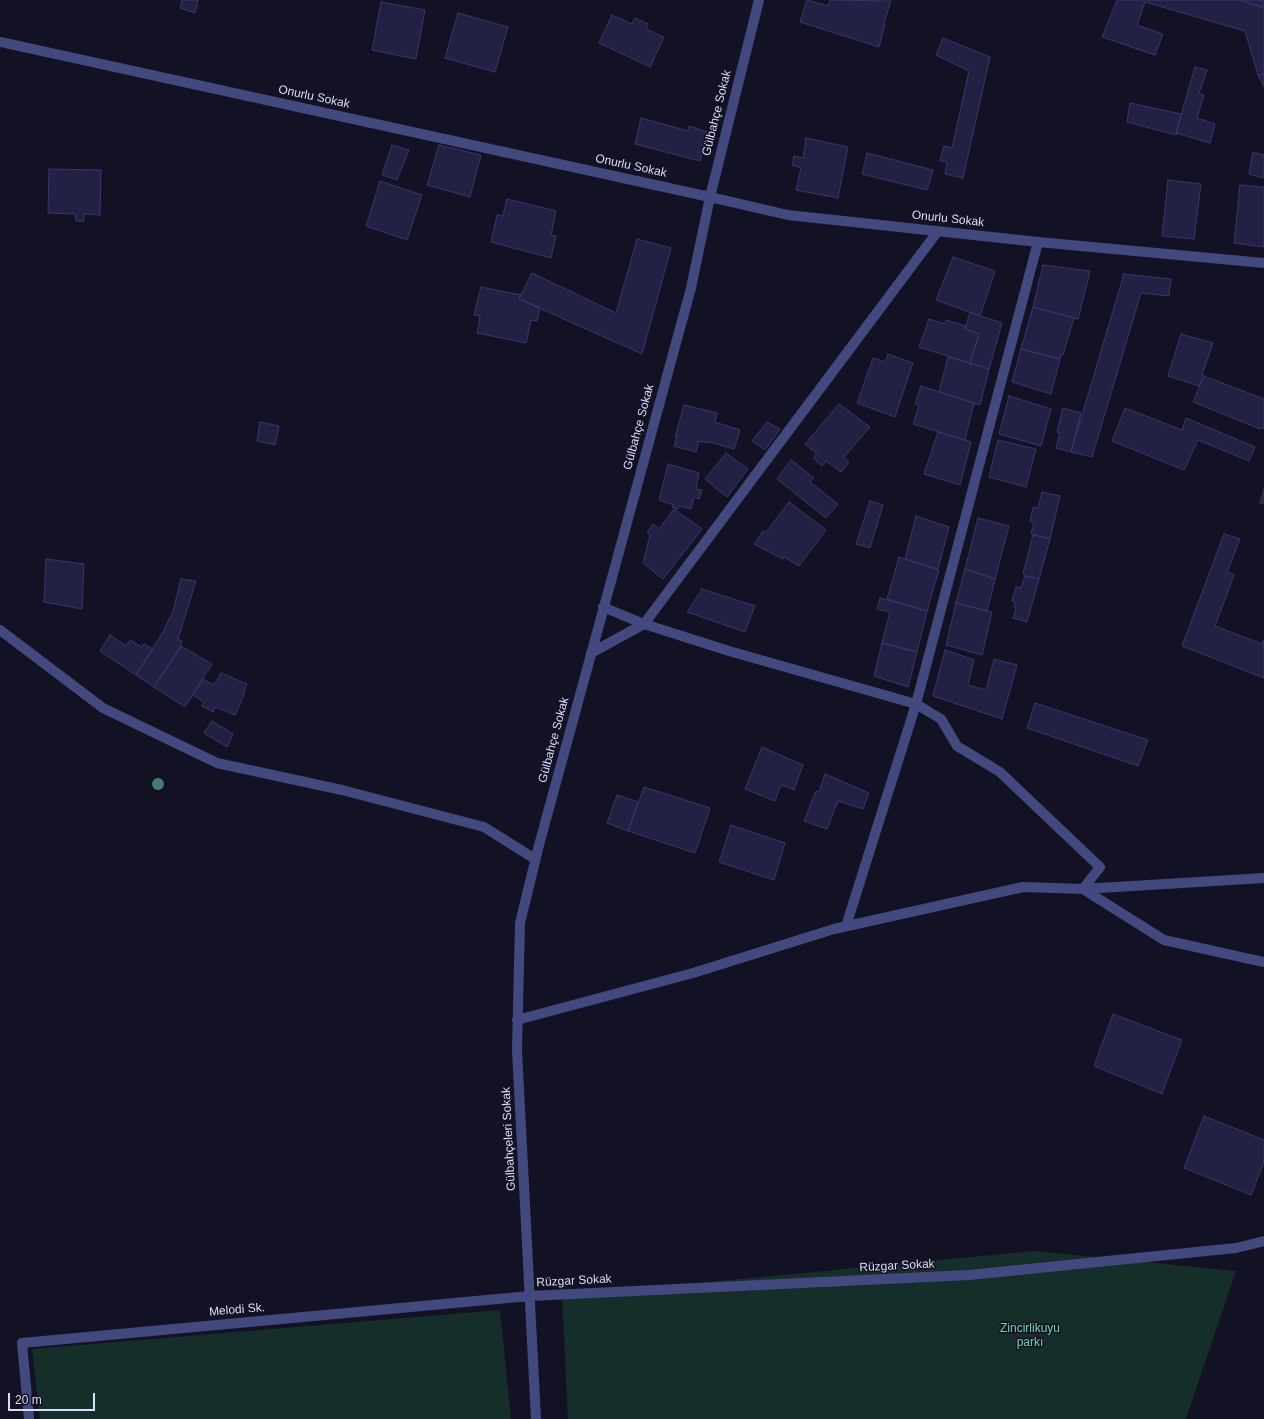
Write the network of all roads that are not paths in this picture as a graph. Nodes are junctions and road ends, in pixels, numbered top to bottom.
1 (759, 0) edge
2 (0, 42) edge
3 (710, 197) junction
4 (938, 231) junction
5 (1038, 242) junction
6 (1264, 262) edge
7 (604, 607) junction
8 (644, 624) junction
9 (0, 630) edge
10 (591, 652) junction
11 (916, 704) junction
12 (535, 859) junction
13 (1264, 878) edge
14 (1083, 889) junction
15 (846, 926) junction
16 (1264, 962) edge
17 (517, 1020) junction
18 (1264, 1241) edge
19 (530, 1296) junction
20 (29, 1419) edge
21 (536, 1419) edge

1 - 3 street, Gülbahçe Sokak
2 - 3 street, Onurlu Sokak
3 - 4 street, Onurlu Sokak
3 - 7 street, Gülbahçe Sokak
4 - 5 street, Onurlu Sokak
4 - 8 street
5 - 6 street, Onurlu Sokak
5 - 11 street
7 - 8 street
7 - 10 street, Gülbahçe Sokak
8 - 10 street
8 - 11 street
9 - 12 street
10 - 12 street, Gülbahçe Sokak
11 - 14 street
11 - 15 street
12 - 17 street, Gülbahçeleri Sokak
13 - 14 street
14 - 15 street
14 - 16 street
15 - 17 street
17 - 19 street, Gülbahçeleri Sokak
18 - 19 street, Rüzgar Sokak
19 - 20 street, Melodi Sk.
19 - 21 street, Gülbahçeleri Sokak

